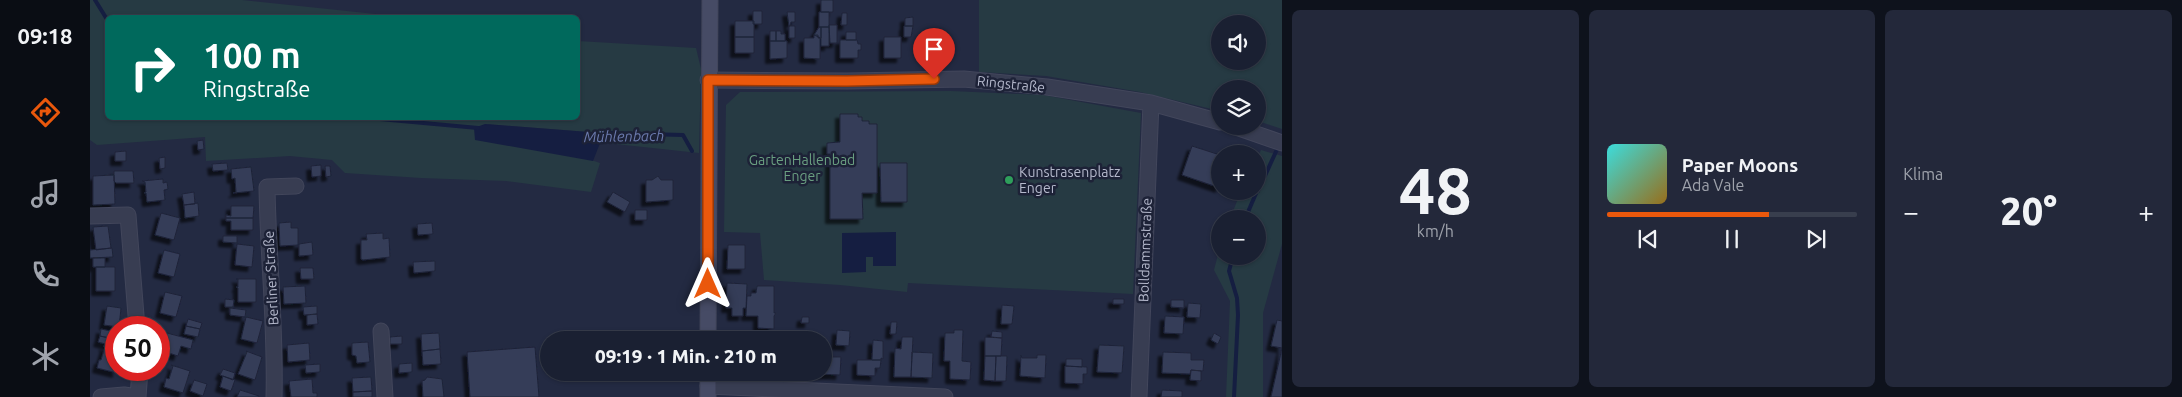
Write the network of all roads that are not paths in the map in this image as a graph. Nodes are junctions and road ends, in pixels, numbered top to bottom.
1 (710, 0) edge
2 (708, 80) junction
3 (1151, 103) junction
4 (1211, 120) edge
5 (1258, 135) edge
6 (1275, 141) edge
7 (296, 186) dead end
8 (90, 216) edge
9 (136, 316) edge
10 (708, 331) edge
11 (381, 332) dead end
12 (139, 381) edge
13 (708, 385) edge
14 (102, 397) edge
15 (138, 397) edge
16 (274, 397) edge
17 (385, 397) edge
18 (945, 397) edge
19 (1139, 397) edge

1 - 2 main road
2 - 3 street, Ringstraße
2 - 10 main road
3 - 4 street, Ringstraße
3 - 19 street, Bolldammstraße
5 - 6 street
7 - 16 street, Berliner Straße
8 - 9 street
11 - 17 street
12 - 15 street
13 - 18 street
14 - 15 street

